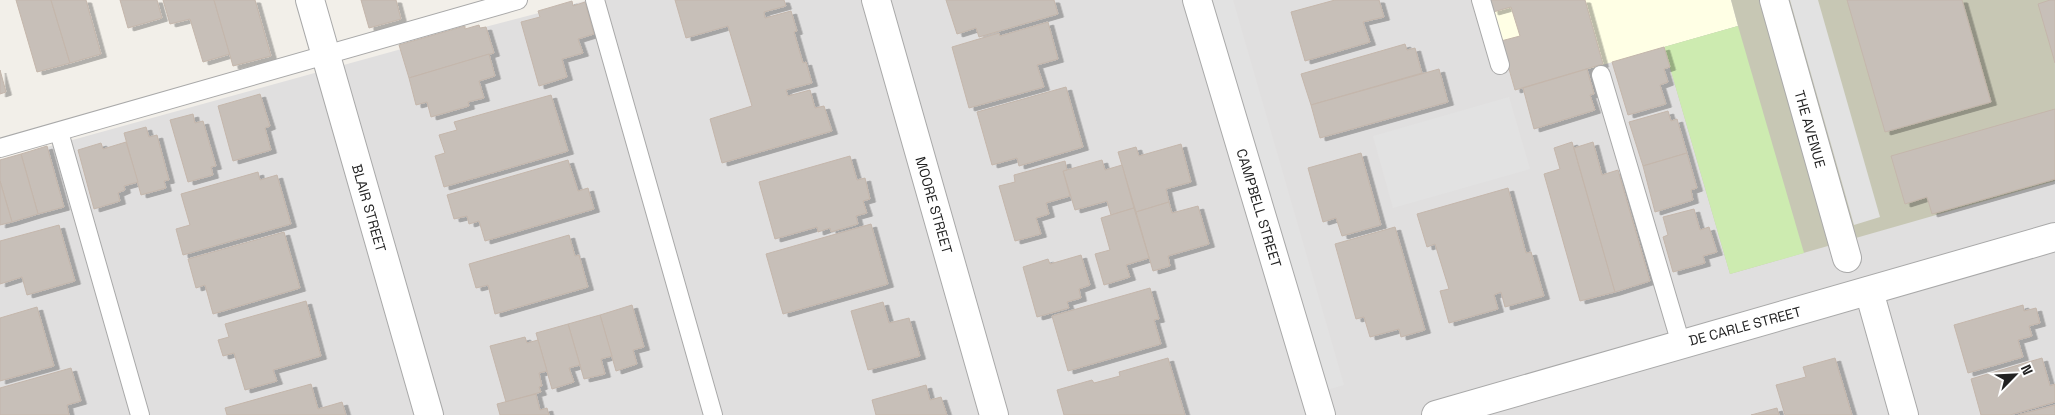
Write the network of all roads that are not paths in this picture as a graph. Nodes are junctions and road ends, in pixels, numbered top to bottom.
1 (310, 0) edge
2 (518, 0) edge
3 (595, 0) edge
4 (876, 0) edge
5 (1197, 0) edge
6 (1481, 0) edge
7 (1774, 0) edge
8 (325, 54) junction
9 (1500, 65) dead end
10 (1601, 74) dead end
11 (59, 132) junction
12 (0, 148) edge
13 (2055, 237) edge
14 (1847, 258) dead end
15 (1869, 291) junction
16 (1681, 344) junction
17 (993, 414) edge
18 (140, 415) edge
19 (429, 415) edge
20 (713, 415) edge
21 (1321, 415) edge
22 (1436, 415) edge
23 (1904, 415) edge

1 - 8 street, BLAIR STREET
2 - 8 lane
3 - 20 lane
4 - 17 street, MOORE STREET
5 - 21 street, CAMPBELL STREET
6 - 9 lane
7 - 14 street, THE AVENUE
8 - 11 lane
8 - 19 street, BLAIR STREET
10 - 16 lane
11 - 12 lane
11 - 18 lane
13 - 15 street, DE CARLE STREET
15 - 16 street, DE CARLE STREET
15 - 23 street
16 - 22 street, DE CARLE STREET

